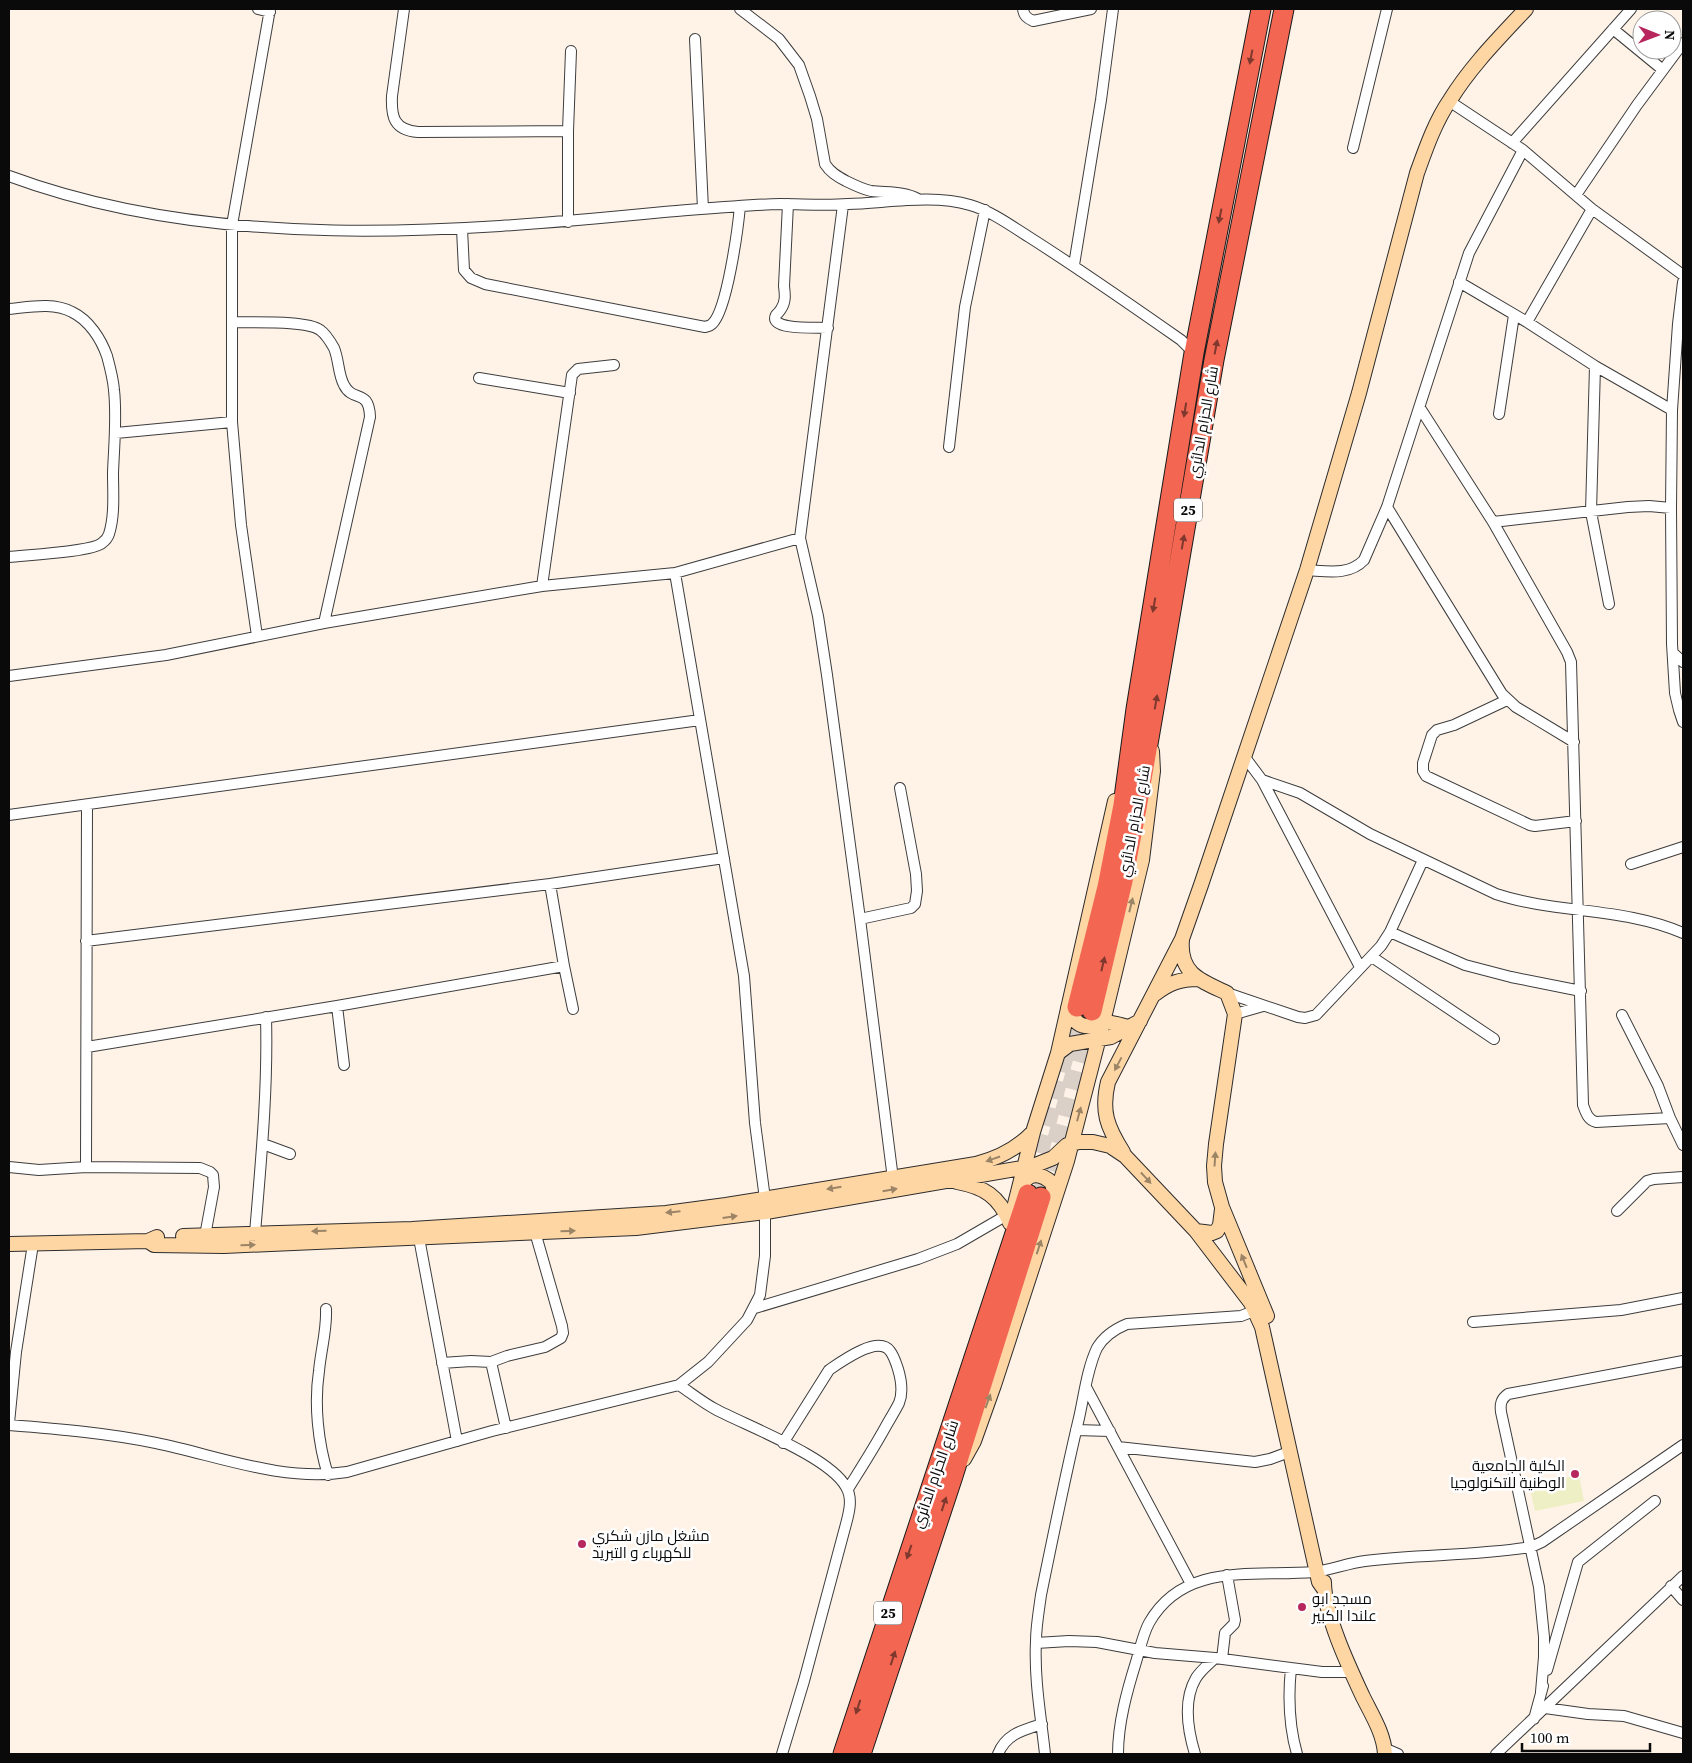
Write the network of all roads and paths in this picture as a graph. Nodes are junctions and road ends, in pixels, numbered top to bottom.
1 (258, 9) edge
2 (404, 9) edge
3 (740, 9) edge
4 (1023, 9) edge
5 (1091, 9) edge
6 (1113, 9) edge
7 (1261, 9) edge
8 (1284, 9) edge
9 (1387, 9) edge
10 (1526, 9) edge
11 (1631, 9) edge
12 (270, 10) edge
13 (1613, 29) junction
14 (695, 39) dead end
15 (1683, 43) edge
16 (571, 51) dead end
17 (1663, 70) junction
18 (1449, 101) junction
19 (568, 131) junction
20 (1512, 143) junction
21 (1353, 148) dead end
22 (1523, 150) junction
23 (9, 176) edge
24 (1576, 195) junction
25 (921, 200) junction
26 (788, 204) junction
27 (843, 205) junction
28 (740, 206) junction
29 (703, 209) junction
30 (1592, 209) junction
31 (985, 210) junction
32 (568, 222) junction
33 (232, 225) junction
34 (462, 229) junction
35 (1074, 265) junction
36 (1683, 275) edge
37 (1459, 282) junction
38 (1683, 282) edge
39 (9, 309) edge
40 (1514, 315) junction
41 (232, 322) junction
42 (1527, 322) junction
43 (828, 328) junction
44 (1194, 353) junction
45 (614, 366) dead end
46 (1595, 366) junction
47 (478, 378) dead end
48 (570, 393) junction
49 (1420, 408) junction
50 (1672, 410) junction
51 (1499, 414) dead end
52 (232, 422) junction
53 (116, 434) junction
54 (950, 447) dead end
55 (1387, 507) junction
56 (1671, 508) junction
57 (1590, 512) junction
58 (1493, 522) junction
59 (800, 538) junction
60 (9, 557) edge
61 (1306, 570) junction
62 (675, 573) junction
63 (542, 586) junction
64 (1609, 604) dead end
65 (324, 623) junction
66 (256, 636) junction
67 (1674, 653) junction
68 (1683, 662) edge
69 (1679, 675) edge
70 (9, 676) edge
71 (1507, 700) junction
72 (700, 720) junction
73 (1683, 722) edge
74 (1142, 734) junction
75 (1574, 742) junction
76 (1244, 756) junction
77 (1262, 780) junction
78 (900, 788) dead end
79 (87, 805) junction
80 (9, 815) edge
81 (1576, 821) junction
82 (1683, 847) edge
83 (724, 858) junction
84 (1423, 860) junction
85 (1630, 864) dead end
86 (550, 884) junction
87 (1579, 910) junction
88 (860, 919) junction
89 (1390, 932) junction
90 (1683, 933) edge
91 (1182, 939) junction
92 (86, 941) junction
93 (1372, 957) junction
94 (564, 966) junction
95 (1360, 967) junction
96 (1198, 979) junction
97 (1581, 991) junction
98 (1228, 992) junction
99 (1153, 996) junction
100 (337, 1006) junction
101 (1263, 1006) junction
102 (573, 1009) dead end
103 (1085, 1012) junction
104 (1235, 1014) junction
105 (1622, 1015) dead end
106 (266, 1017) junction
107 (1134, 1024) junction
108 (1494, 1039) dead end
109 (1098, 1040) junction
110 (86, 1047) junction
111 (1058, 1053) junction
112 (344, 1065) dead end
113 (1670, 1118) junction
114 (1033, 1132) junction
115 (1092, 1142) junction
116 (1072, 1143) junction
117 (263, 1144) junction
118 (1683, 1145) edge
119 (290, 1154) dead end
120 (1125, 1156) junction
121 (1067, 1161) junction
122 (9, 1167) edge
123 (86, 1167) junction
124 (1025, 1167) junction
125 (1683, 1177) edge
126 (893, 1178) junction
127 (946, 1180) junction
128 (913, 1181) junction
129 (1036, 1194) junction
130 (765, 1205) junction
131 (1222, 1207) junction
132 (1617, 1211) dead end
133 (1008, 1219) junction
134 (1196, 1231) junction
135 (534, 1232) junction
136 (255, 1234) junction
137 (205, 1236) junction
138 (419, 1238) junction
139 (148, 1241) junction
140 (9, 1244) edge
141 (33, 1244) junction
142 (1683, 1298) edge
143 (755, 1308) junction
144 (1259, 1308) junction
145 (326, 1309) dead end
146 (1473, 1322) dead end
147 (12, 1351) edge
148 (1683, 1361) edge
149 (492, 1362) junction
150 (442, 1363) junction
151 (679, 1385) junction
152 (1086, 1387) junction
153 (9, 1424) edge
154 (506, 1428) junction
155 (1076, 1430) junction
156 (1110, 1431) junction
157 (457, 1441) junction
158 (783, 1443) junction
159 (1683, 1445) edge
160 (1118, 1447) junction
161 (1289, 1452) junction
162 (328, 1475) junction
163 (945, 1475) junction
164 (848, 1489) junction
165 (1655, 1501) dead end
166 (1531, 1547) junction
167 (1319, 1571) junction
168 (1227, 1575) junction
169 (1683, 1576) edge
170 (1190, 1584) junction
171 (1671, 1586) junction
172 (1683, 1600) edge
173 (1036, 1643) junction
174 (1139, 1651) junction
175 (1219, 1659) junction
176 (1292, 1668) junction
177 (1351, 1672) junction
178 (1541, 1692) junction
179 (1545, 1708) junction
180 (1534, 1719) junction
181 (1042, 1724) junction
182 (1683, 1732) edge
183 (1385, 1751) edge
184 (782, 1754) edge
185 (843, 1754) edge
186 (861, 1754) edge
187 (998, 1754) edge
188 (1045, 1754) edge
189 (1118, 1754) edge
190 (1195, 1754) edge
191 (1297, 1754) edge
192 (1398, 1754) edge
193 (1496, 1754) edge

1 - 12 street
2 - 19 street
3 - 25 street
4 - 5 street
6 - 35 street
7 -> 44 highway, شارع الحزام الدائري / 25
74 -> 8 highway, شارع الحزام الدائري / 25
9 - 21 street
10 - 18 street
11 - 13 street
12 - 33 street
13 - 17 street
13 - 20 street
14 - 29 street
15 - 17 street
16 - 19 street
17 - 24 street
18 - 20 street
18 - 61 street
19 - 32 street
20 - 22 street
22 - 24 street
22 - 37 street
23 - 33 street
24 - 30 street
25 - 27 street
25 - 31 street
26 - 27 street
26 - 28 street
26 - 43 street
27 - 43 street
28 - 29 street
28 - 34 street
29 - 32 street
30 - 36 street
30 - 42 street
31 - 35 street
31 - 54 street
32 - 34 street
33 - 34 street
33 - 41 street
35 - 44 street
37 - 40 street
37 - 49 street
38 - 50 street
39 - 53 street
40 - 42 street
40 - 51 street
41 - 52 street
41 - 65 street
42 - 46 street
43 - 59 street
44 -> 74 highway, شارع الحزام الدائري / 25
45 - 48 street
46 - 50 street
46 - 57 street
47 - 48 street
48 - 63 street
49 - 55 street
49 - 58 street
50 - 56 street
52 - 53 street
52 - 66 street
53 - 60 street
55 - 61 street
55 - 71 street
56 - 57 street
56 - 67 street
57 - 58 street
57 - 64 street
58 - 75 street
59 - 62 street
59 - 88 street
61 - 76 street
62 - 63 street
62 - 72 street
63 - 65 street
65 - 66 street
66 - 70 street
67 - 68 street
67 - 69 street
69 - 73 street
71 - 75 street
71 - 81 street
72 - 79 street
72 - 83 street
74 - 103 highway, شارع الحزام الدائري / 25
103 -> 74 street
75 - 81 street
76 - 77 street
76 - 91 street
77 - 84 street
77 - 95 street
78 - 88 street
79 - 80 street
79 - 92 street
81 - 87 street
82 - 85 street
83 - 86 street
83 - 130 street
84 - 87 street
84 - 89 street
86 - 92 street
86 - 94 street
87 - 90 street
87 - 97 street
88 - 126 street
89 - 93 street
89 - 97 street
91 - 96 street
91 - 99 street
92 - 110 street
93 - 95 street
93 - 108 street
94 - 100 street
94 - 102 street
95 - 101 street
96 - 98 street
96 - 99 street
97 - 113 street
98 - 101 street
98 - 104 street
99 - 107 street
100 - 106 street
100 - 112 street
101 - 104 street
103 - 107 street
103 - 109 street
103 - 111 street
131 -> 104 street
105 - 113 street
106 - 110 street
106 - 117 street
107 - 109 street
107 -> 120 street
109 - 111 street
116 -> 109 street
110 - 123 street
111 - 114 street
113 - 118 street
114 - 124 street
114 -> 128 street
115 - 116 street
115 - 120 street
115 - 121 street
116 - 121 street
116 - 124 street
117 - 119 street
117 - 136 street
120 -> 134 street
121 - 129 street
122 - 123 street
123 - 137 street
124 - 127 street
124 - 129 street
125 - 132 street
126 - 128 street
126 -> 130 street
127 - 128 street
127 - 133 street
130 -> 128 street
129 - 133 street
129 - 163 highway, شارع الحزام الدائري / 25
163 -> 129 street
135 -> 130 street
130 -> 136 street
130 - 143 street
131 - 134 street
144 -> 131 street
133 - 143 street
133 - 163 street
134 - 144 street
135 - 138 street
135 - 149 street
136 - 137 street
137 - 139 street
139 -> 138 street
138 - 150 street
139 - 141 street
140 - 141 street
141 - 147 street
142 - 146 street
143 - 151 street
144 - 152 street
144 - 161 street
144 - 167 street
145 - 162 street
147 - 153 street
148 - 166 street
149 - 150 street
149 - 154 street
150 - 157 street
151 - 154 street
151 - 158 street
152 - 155 street
152 - 156 street
153 - 162 street
154 - 157 street
155 - 156 street
155 - 173 street
156 - 160 street
157 - 162 street
158 - 164 street
158 - 164 street
159 - 166 street
160 - 161 street
160 - 170 street
161 - 167 street
163 -> 185 highway, شارع الحزام الدائري / 25
186 -> 163 highway, شارع الحزام الدائري / 25
164 - 184 street
165 - 178 street
166 - 167 street
166 - 178 street
167 - 168 street
167 - 177 street
168 - 170 street
168 - 175 street
169 - 171 street
170 - 174 street
171 - 172 street
171 - 179 street
173 - 174 street
173 - 181 street
174 - 175 street
174 - 189 street
175 - 176 street
175 - 190 street
176 - 177 street
176 - 191 street
177 - 183 street
178 - 180 street
179 - 180 street
179 - 182 street
180 - 193 street
181 - 187 street
181 - 188 street
183 - 192 street

